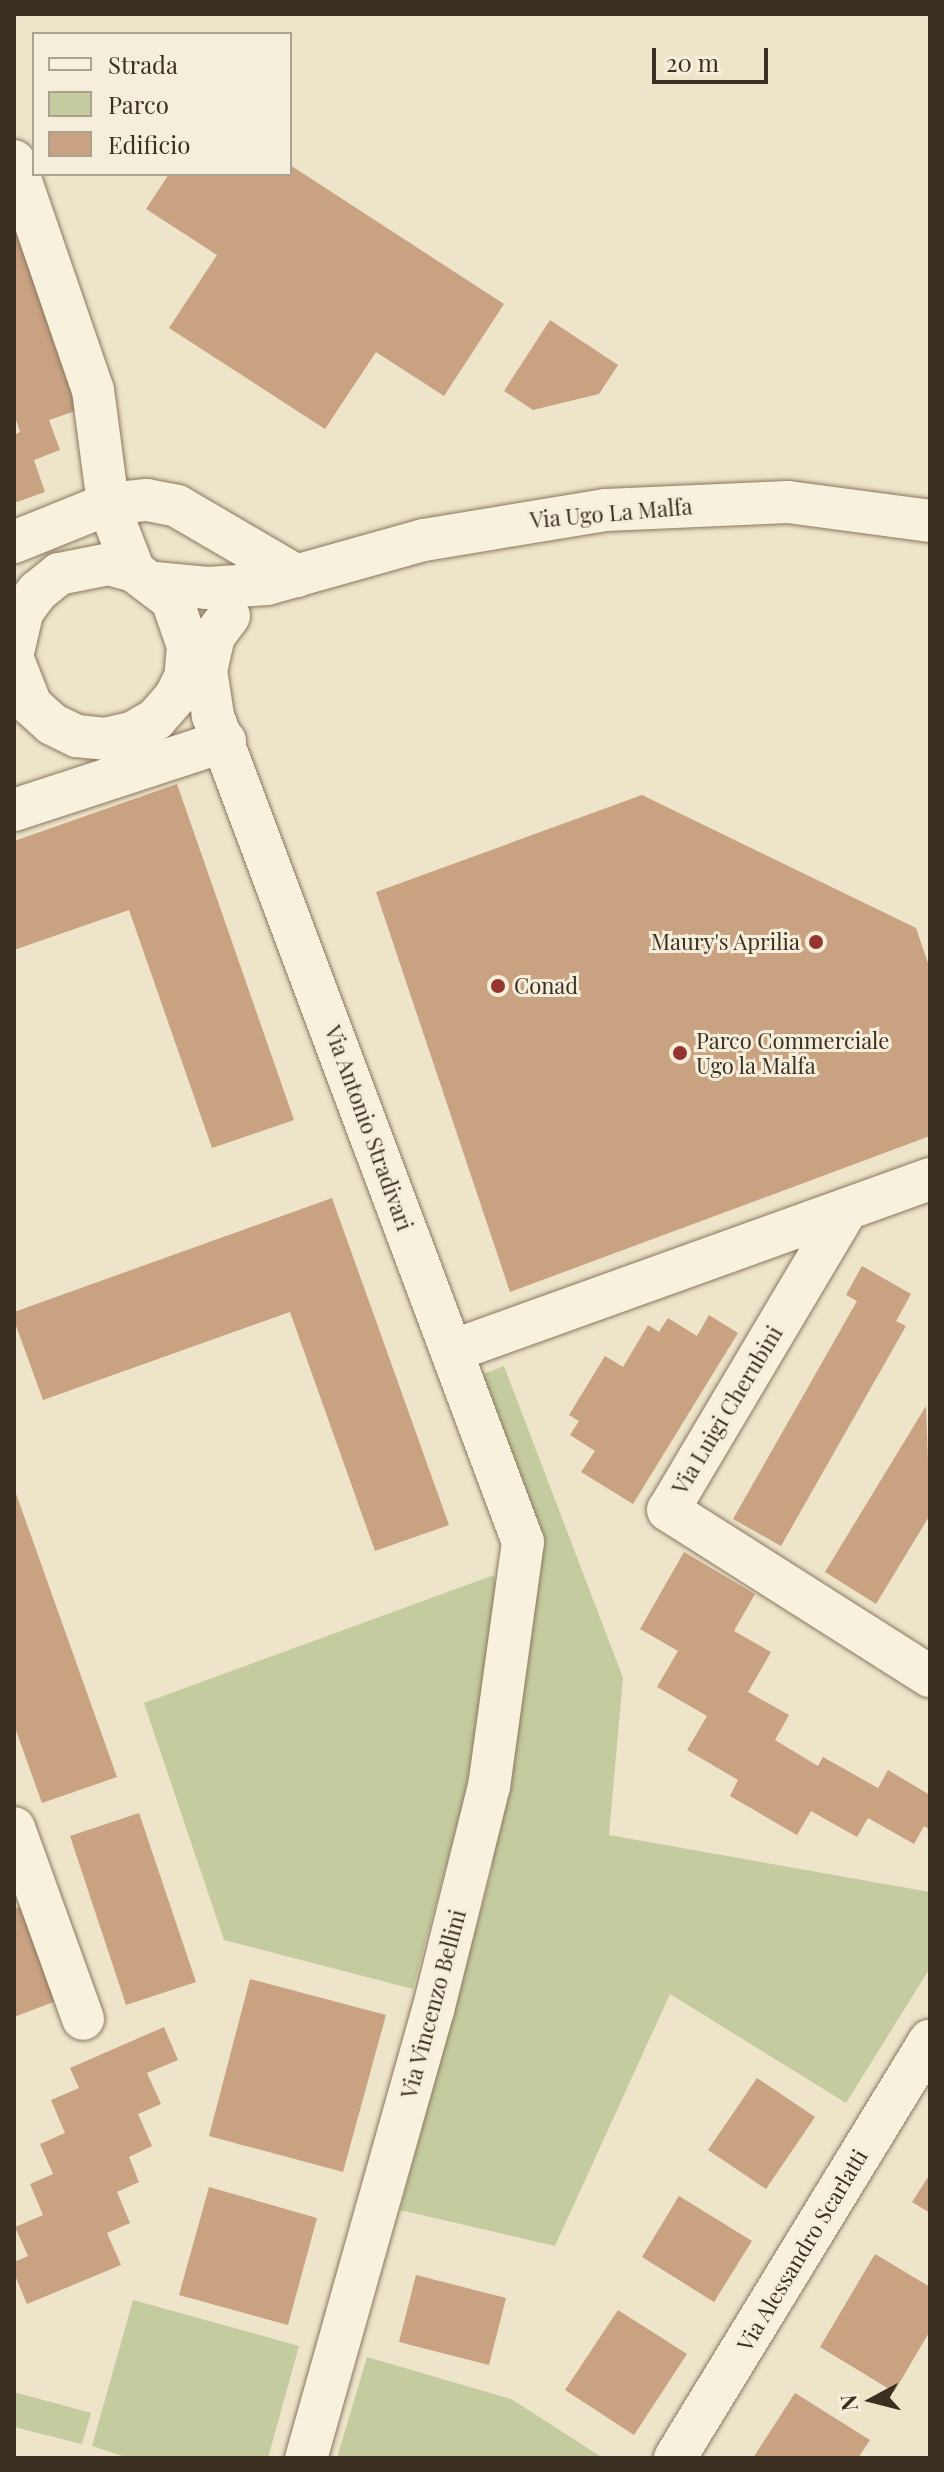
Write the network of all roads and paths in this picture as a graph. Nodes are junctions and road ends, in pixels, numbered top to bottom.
1 (14, 161) edge
2 (108, 504) junction
3 (930, 521) edge
4 (14, 542) edge
5 (144, 577) junction
6 (282, 580) junction
7 (229, 616) junction
8 (14, 637) edge
9 (14, 648) edge
10 (14, 662) edge
11 (179, 686) junction
12 (23, 708) edge
13 (219, 729) junction
14 (14, 810) edge
15 (930, 1179) edge
16 (847, 1209) junction
17 (452, 1351) junction
18 (523, 1542) joint
19 (930, 1676) edge
20 (14, 1828) edge
21 (83, 2019) dead end
22 (930, 2041) edge
23 (306, 2458) edge
24 (675, 2458) edge

1 - 2 street
2 - 4 street
2 - 5 street
2 - 6 street
3 - 6 street, Via Ugo La Malfa
5 - 6 street, Via Ugo La Malfa
5 - 8 street, Via Ugo La Malfa
5 - 11 street
6 - 7 street, Via Ugo La Malfa
7 - 11 street, Via Ugo La Malfa
7 - 13 street, Via Antonio Stradivari
8 - 9 street, Via Ugo La Malfa
10 - 12 street, Via Ugo La Malfa
11 - 12 street, Via Ugo La Malfa
11 - 13 street
13 - 14 street
13 - 17 street, Via Antonio Stradivari
15 - 16 street
16 - 17 street
16 - 19 street, Via Luigi Cherubini
17 - 18 street, Via Antonio Stradivari
18 - 23 street, Via Vincenzo Bellini
20 - 21 street
22 - 24 street, Via Alessandro Scarlatti

